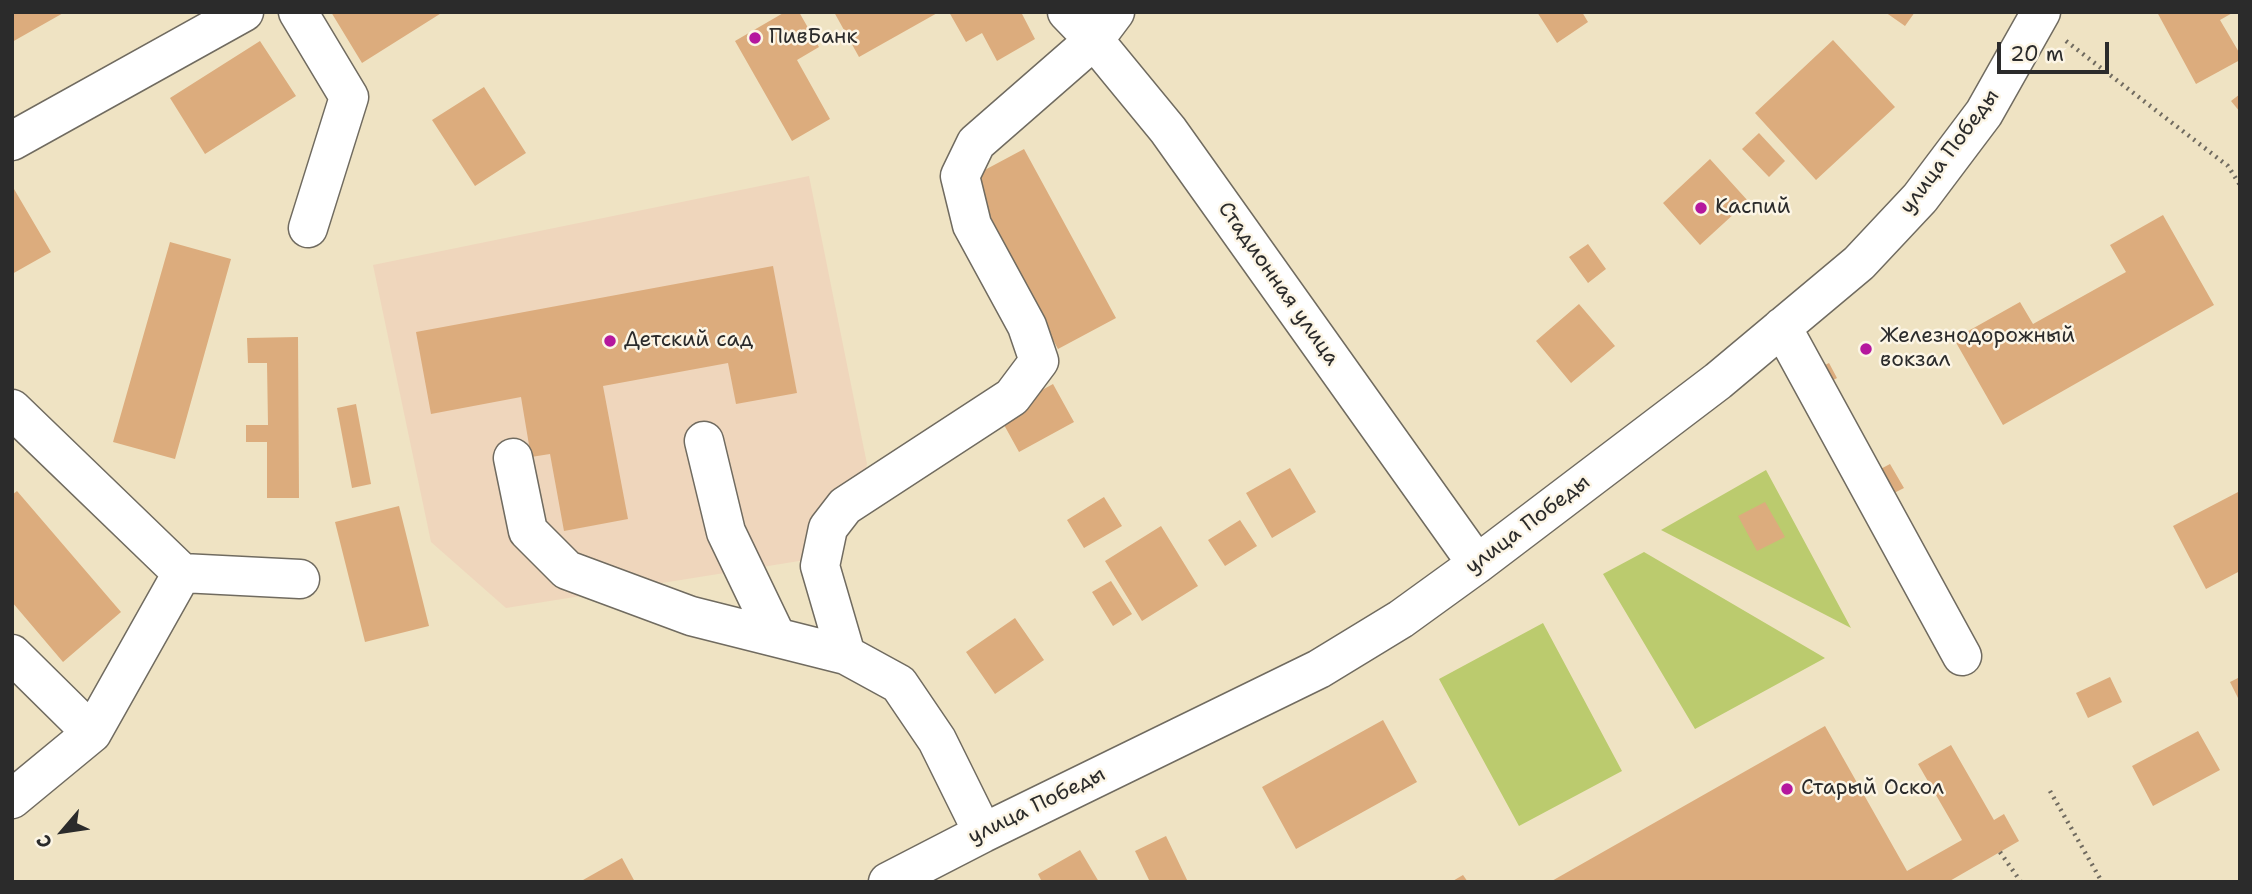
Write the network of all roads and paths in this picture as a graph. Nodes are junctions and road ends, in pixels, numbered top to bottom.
1 (244, 12) edge
2 (298, 12) edge
3 (1068, 12) edge
4 (2039, 16) edge
5 (1104, 26) edge
6 (12, 141) edge
7 (2240, 185) edge
8 (308, 228) dead end
9 (1782, 327) junction
10 (12, 409) edge
11 (704, 441) dead end
12 (513, 458) dead end
13 (1476, 564) junction
14 (182, 573) junction
15 (300, 579) dead end
16 (776, 636) junction
17 (12, 654) edge
18 (846, 655) junction
19 (1962, 656) dead end
20 (92, 733) junction
21 (2050, 791) dead end
22 (12, 799) edge
23 (983, 833) junction
24 (2000, 852) dead end
25 (888, 882) edge
26 (2021, 882) edge
27 (2102, 882) edge

1 - 6 street
2 - 8 street
3 - 5 street, Стадионная улица
4 - 7 path
4 - 9 street, улица Победы
5 - 13 street, Стадионная улица
5 - 18 street
9 - 13 street, улица Победы
9 - 19 street
10 - 14 street
11 - 16 street
12 - 16 street
13 - 23 street, улица Победы
14 - 15 street
14 - 20 street
16 - 18 street
17 - 20 street
18 - 23 street
20 - 22 street
21 - 27 path
23 - 25 street, улица Победы
24 - 26 path

